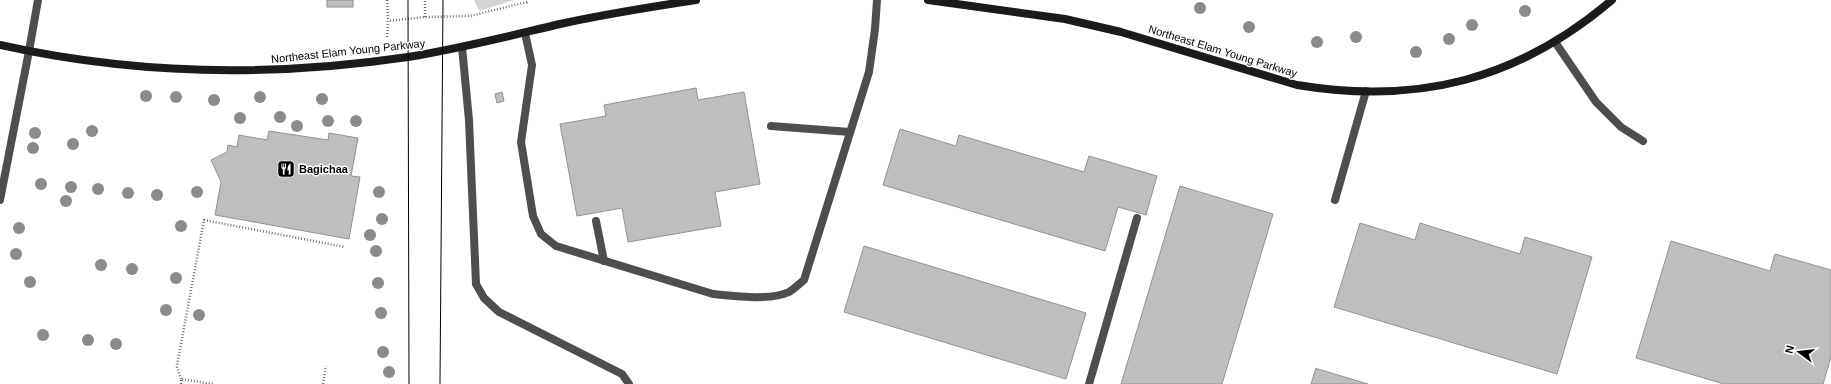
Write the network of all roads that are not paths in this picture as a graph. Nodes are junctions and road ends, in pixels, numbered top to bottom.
1 (38, 0) edge
2 (696, 0) edge
3 (877, 0) edge
4 (928, 0) edge
5 (1612, 0) edge
6 (525, 33) junction
7 (1555, 42) junction
8 (0, 45) edge
9 (462, 47) junction
10 (29, 51) junction
11 (1366, 91) junction
12 (771, 126) dead end
13 (850, 132) junction
14 (1643, 140) dead end
15 (0, 200) edge
16 (1335, 200) dead end
17 (1138, 218) dead end
18 (596, 221) dead end
19 (604, 261) junction
20 (628, 384) edge
21 (1088, 384) edge

1 - 10 street
2 - 6 street, Northeast Elam Young Parkway
3 - 13 street
4 - 11 street, Northeast Elam Young Parkway
5 - 7 street, Northeast Elam Young Parkway
6 - 9 street, Northeast Elam Young Parkway
6 - 19 street
7 - 11 street, Northeast Elam Young Parkway
7 - 14 street
8 - 10 street, Northeast Elam Young Parkway
9 - 10 street, Northeast Elam Young Parkway
9 - 20 street
10 - 15 street
11 - 16 street
12 - 13 street
13 - 19 street
17 - 21 street
18 - 19 street

